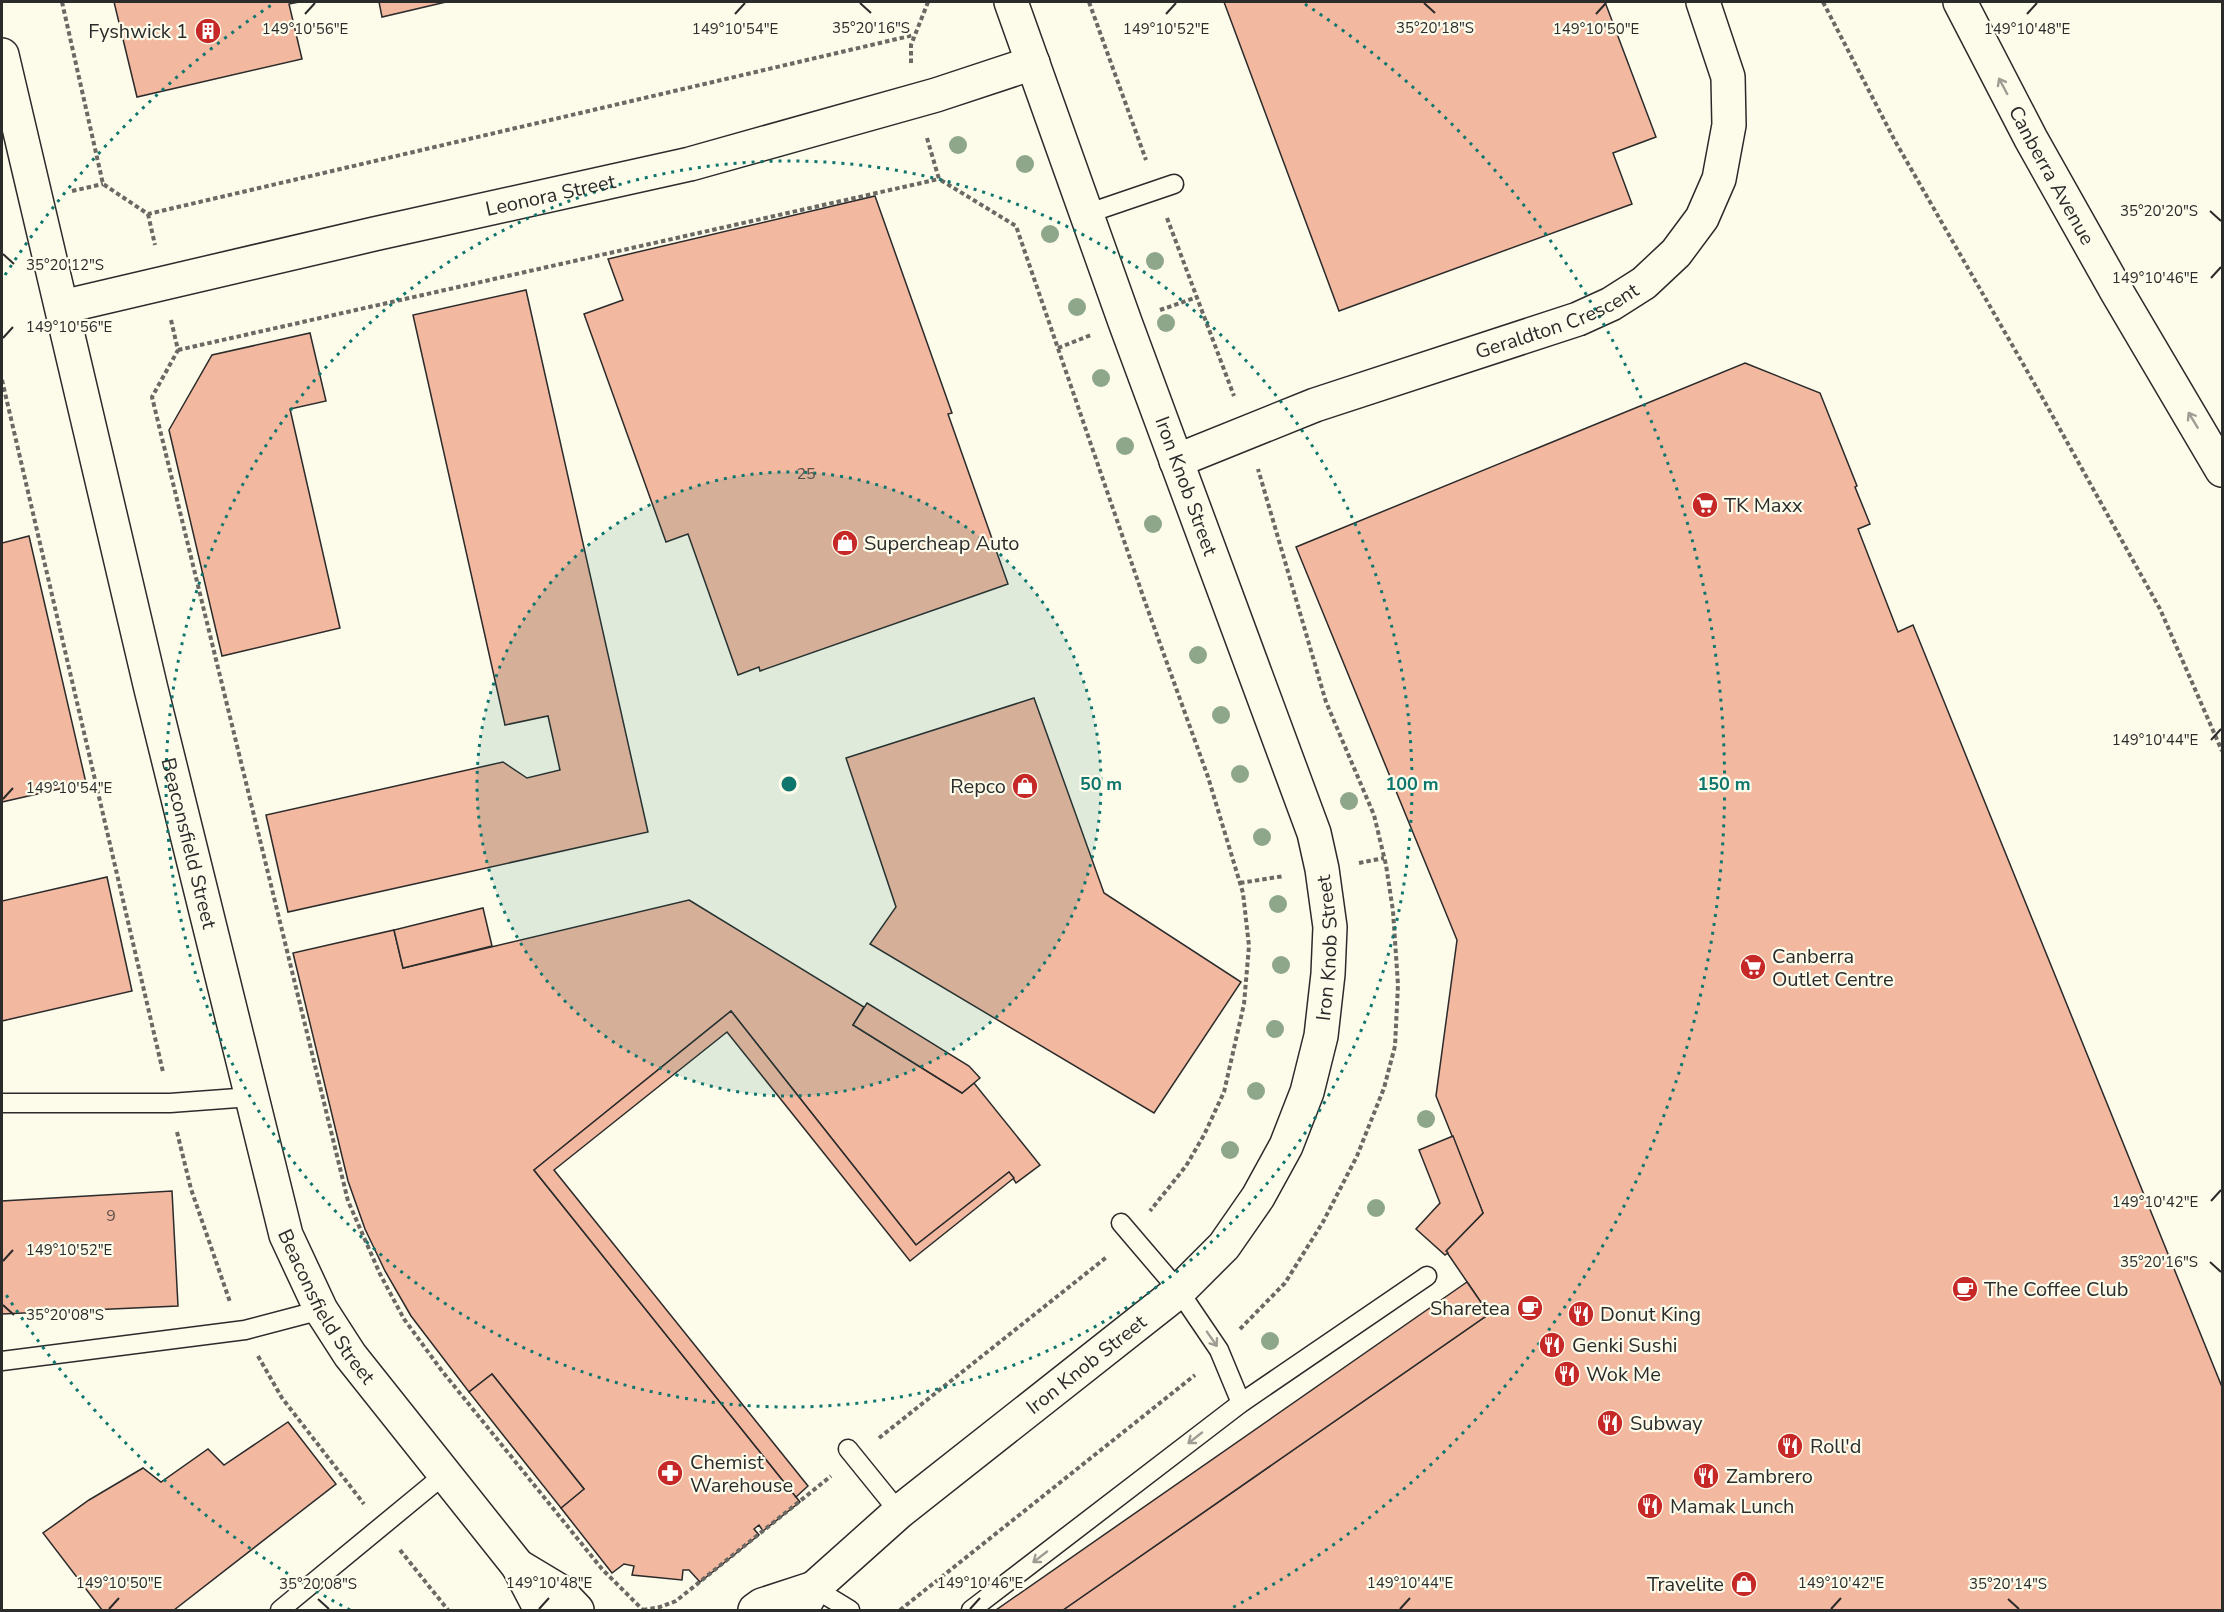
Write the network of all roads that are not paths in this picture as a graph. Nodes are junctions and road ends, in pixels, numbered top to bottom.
1 (1011, 2) edge
2 (1703, 2) edge
3 (1960, 2) edge
4 (2, 55) edge
5 (1033, 63) junction
6 (1165, 187) road end
7 (1086, 214) junction
8 (62, 307) junction
9 (1176, 461) junction
10 (2223, 470) edge
11 (251, 1096) junction
12 (2, 1103) edge
13 (1126, 1229) road end
14 (1427, 1276) dead end
15 (1179, 1291) junction
16 (321, 1310) junction
17 (2, 1360) edge
18 (1241, 1403) junction
19 (851, 1453) road end
20 (445, 1474) junction
21 (899, 1512) junction
22 (518, 1566) junction
23 (807, 1599) edge
24 (280, 1611) edge
25 (541, 1611) edge
26 (577, 1611) edge
27 (755, 1611) edge
28 (850, 1611) edge
29 (971, 1611) edge

1 - 5 main road, Iron Knob Street
2 - 9 main road, Geraldton Crescent
10 -> 3 main road, Canberra Avenue
4 - 8 main road, Beaconsfield Street
5 - 7 main road, Iron Knob Street
5 - 8 main road, Leonora Street
6 - 7 lane
7 - 9 main road, Iron Knob Street
8 - 11 main road, Beaconsfield Street
9 - 15 main road, Iron Knob Street
11 - 12 lane
11 - 16 main road, Beaconsfield Street
13 - 15 lane
14 - 18 lane
15 -> 18 lane
15 - 21 main road, Iron Knob Street
16 - 17 lane
16 - 20 main road, Beaconsfield Street
18 -> 29 lane
19 - 21 lane
20 - 22 main road, Beaconsfield Street
20 - 24 lane
21 - 23 main road, Iron Knob Street
22 - 25 main road, Beaconsfield Street
22 - 26 main road, Beaconsfield Street
23 - 27 main road, Iron Knob Street
23 - 28 lane

